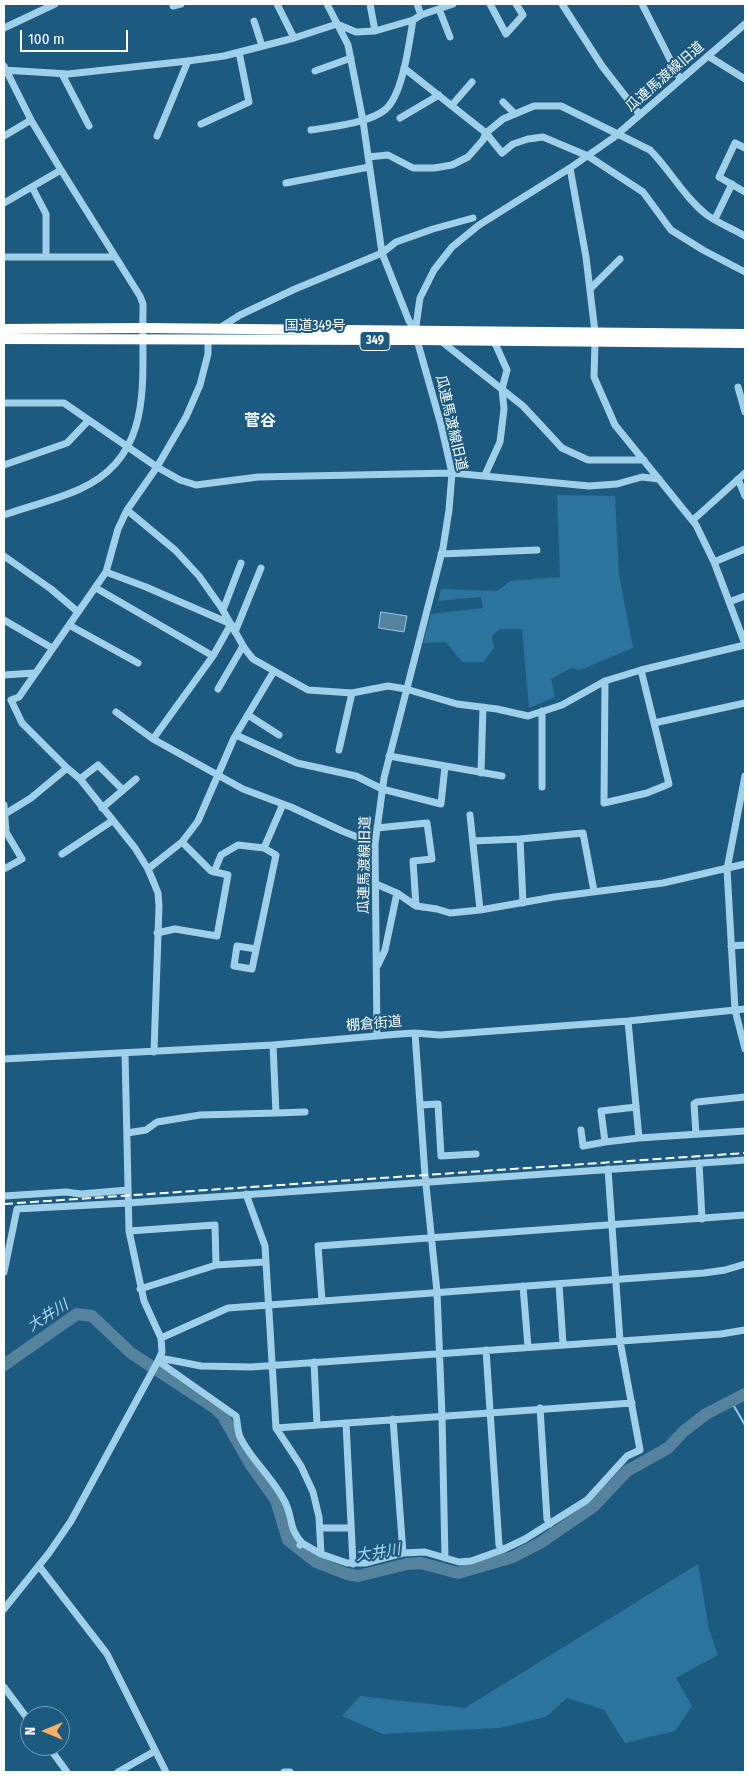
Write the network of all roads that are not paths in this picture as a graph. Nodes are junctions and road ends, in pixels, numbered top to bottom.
1 (55, 4) edge
2 (181, 4) edge
3 (277, 4) edge
4 (327, 4) edge
5 (370, 4) edge
6 (417, 4) edge
7 (453, 4) edge
8 (490, 4) edge
9 (516, 4) edge
10 (562, 4) edge
11 (642, 4) edge
12 (173, 6) dead end
13 (439, 9) junction
14 (421, 15) junction
15 (413, 20) junction
16 (254, 21) dead end
17 (337, 24) junction
18 (4, 28) edge
19 (744, 28) edge
20 (375, 31) junction
21 (450, 37) dead end
22 (294, 38) junction
23 (262, 46) junction
24 (239, 52) junction
25 (708, 56) junction
26 (351, 58) junction
27 (188, 61) junction
28 (4, 68) edge
29 (404, 68) junction
30 (315, 71) dead end
31 (62, 74) junction
32 (680, 79) junction
33 (745, 79) edge
34 (472, 82) dead end
35 (439, 95) junction
36 (503, 102) dead end
37 (452, 104) junction
38 (514, 114) junction
39 (640, 115) junction
40 (400, 118) dead end
41 (31, 120) junction
42 (363, 121) junction
43 (200, 124) dead end
44 (89, 126) dead end
45 (311, 130) dead end
46 (486, 133) junction
47 (617, 134) junction
48 (4, 136) edge
49 (157, 136) dead end
50 (745, 148) edge
51 (588, 156) junction
52 (368, 157) junction
53 (369, 167) junction
54 (570, 168) junction
55 (61, 170) junction
56 (286, 183) dead end
57 (732, 184) junction
58 (32, 187) junction
59 (745, 192) edge
60 (4, 203) edge
61 (473, 218) dead end
62 (715, 219) junction
63 (745, 236) edge
64 (382, 253) junction
65 (4, 257) edge
66 (46, 257) junction
67 (115, 257) junction
68 (620, 259) dead end
69 (745, 272) edge
70 (591, 288) junction
71 (143, 328) junction
72 (4, 329) edge
73 (218, 329) junction
74 (745, 334) edge
75 (417, 335) junction
76 (595, 337) junction
77 (4, 339) edge
78 (142, 340) junction
79 (440, 340) junction
80 (208, 341) junction
81 (494, 341) junction
82 (745, 343) edge
83 (738, 387) dead end
84 (502, 389) junction
85 (4, 403) edge
86 (745, 412) edge
87 (89, 420) junction
88 (127, 446) junction
89 (644, 460) junction
90 (4, 465) edge
91 (157, 467) junction
92 (452, 473) junction
93 (745, 473) edge
94 (485, 475) junction
95 (659, 479) junction
96 (738, 480) junction
97 (745, 496) edge
98 (127, 510) junction
99 (4, 515) edge
100 (693, 520) junction
101 (745, 549) edge
102 (536, 550) dead end
103 (441, 554) junction
104 (4, 556) edge
105 (714, 562) junction
106 (241, 563) dead end
107 (261, 568) dead end
108 (106, 572) junction
109 (96, 588) junction
110 (745, 596) edge
111 (729, 602) junction
112 (222, 610) junction
113 (78, 612) junction
114 (4, 620) edge
115 (231, 624) junction
116 (69, 625) junction
117 (235, 632) junction
118 (745, 644) edge
119 (243, 646) junction
120 (52, 648) junction
121 (213, 656) junction
122 (138, 663) dead end
123 (641, 670) junction
124 (274, 671) junction
125 (34, 673) junction
126 (4, 675) edge
127 (605, 681) junction
128 (218, 689) dead end
129 (406, 689) junction
130 (352, 693) junction
131 (7, 701) edge
132 (745, 703) edge
133 (483, 707) junction
134 (542, 711) junction
135 (116, 712) dead end
136 (248, 715) junction
137 (654, 723) junction
138 (236, 735) junction
139 (279, 735) dead end
140 (153, 739) junction
141 (338, 750) dead end
142 (389, 756) junction
143 (445, 766) junction
144 (66, 768) junction
145 (482, 772) junction
146 (219, 775) junction
147 (502, 776) dead end
148 (745, 776) edge
149 (80, 779) junction
150 (136, 779) dead end
151 (542, 787) dead end
152 (382, 789) junction
153 (122, 790) junction
154 (282, 804) junction
155 (4, 805) edge
156 (102, 808) junction
157 (5, 814) junction
158 (470, 815) dead end
159 (112, 821) junction
160 (377, 828) junction
161 (5, 833) edge
162 (520, 839) junction
163 (473, 841) junction
164 (182, 842) junction
165 (375, 844) junction
166 (264, 848) junction
167 (62, 854) dead end
168 (745, 864) edge
169 (4, 869) edge
170 (148, 869) junction
171 (727, 869) junction
172 (214, 872) junction
173 (376, 884) junction
174 (594, 892) junction
175 (398, 893) junction
176 (523, 903) junction
177 (416, 906) junction
178 (480, 910) junction
179 (158, 933) junction
180 (745, 945) edge
181 (731, 946) junction
182 (256, 949) dead end
183 (378, 965) junction
184 (745, 1009) edge
185 (735, 1010) junction
186 (628, 1021) junction
187 (415, 1033) junction
188 (377, 1036) junction
189 (273, 1045) junction
190 (745, 1050) edge
191 (154, 1052) junction
192 (125, 1054) junction
193 (4, 1059) edge
194 (745, 1097) edge
195 (420, 1105) junction
196 (636, 1107) junction
197 (305, 1112) dead end
198 (276, 1113) junction
199 (581, 1130) dead end
200 (745, 1130) edge
201 (127, 1133) junction
202 (696, 1134) junction
203 (639, 1138) junction
204 (605, 1142) junction
205 (476, 1154) dead end
206 (745, 1160) edge
207 (699, 1163) junction
208 (608, 1169) junction
209 (425, 1182) junction
210 (128, 1190) junction
211 (246, 1194) junction
212 (4, 1196) edge
213 (128, 1203) junction
214 (745, 1215) edge
215 (702, 1218) junction
216 (612, 1225) junction
217 (129, 1231) junction
218 (432, 1238) junction
219 (265, 1262) junction
220 (745, 1264) edge
221 (216, 1266) junction
222 (4, 1272) edge
223 (616, 1280) junction
224 (559, 1284) junction
225 (524, 1286) junction
226 (140, 1289) junction
227 (437, 1292) junction
228 (322, 1300) junction
229 (267, 1304) junction
230 (745, 1330) edge
231 (162, 1338) junction
232 (620, 1341) junction
233 (563, 1344) junction
234 (528, 1347) junction
235 (486, 1350) junction
236 (440, 1353) junction
237 (158, 1360) junction
238 (314, 1362) junction
239 (272, 1366) junction
240 (632, 1402) junction
241 (540, 1408) junction
242 (491, 1412) junction
243 (442, 1416) junction
244 (393, 1419) junction
245 (346, 1422) junction
246 (318, 1425) junction
247 (276, 1428) junction
248 (550, 1524) junction
249 (320, 1528) junction
250 (351, 1528) junction
251 (502, 1550) junction
252 (403, 1553) junction
253 (321, 1554) junction
254 (445, 1558) junction
255 (353, 1564) junction
256 (38, 1566) junction
257 (4, 1609) edge
258 (4, 1687) edge
259 (20, 1709) edge
260 (155, 1751) junction
261 (55, 1756) edge
262 (67, 1772) edge
263 (118, 1772) edge
264 (166, 1772) edge
265 (284, 1772) edge
266 (290, 1772) edge

1 - 18 street
2 - 12 street
3 - 22 street
4 - 17 street
5 - 20 street
6 - 14 street
7 - 13 street
8 - 9 street
10 - 39 street
11 - 32 street
13 - 14 street
13 - 21 street
14 - 15 street
15 - 20 street
15 - 29 street
16 - 23 street
17 - 20 street
17 - 22 street
17 - 26 street
19 - 25 street, 瓜連馬渡線旧道
22 - 23 street
23 - 24 street
24 - 27 street
24 - 43 street
25 - 32 street, 瓜連馬渡線旧道
25 - 33 street
26 - 30 street
26 - 42 street
27 - 31 street
27 - 49 street
28 - 31 street
28 - 41 street
29 - 35 street
29 - 42 street
31 - 44 street
32 - 39 street, 瓜連馬渡線旧道
34 - 37 street
35 - 37 street
35 - 40 street
36 - 38 street
37 - 46 street
38 - 46 street
38 - 47 street
39 - 47 street, 瓜連馬渡線旧道
41 - 48 street
41 - 55 street
42 - 45 street
42 - 52 street
46 - 51 street
46 - 52 street
47 - 51 street, 瓜連馬渡線旧道
47 - 62 street
50 - 57 street
51 - 54 street, 瓜連馬渡線旧道
51 - 69 street
52 - 53 street
53 - 56 street
53 - 64 street
54 - 70 street
54 - 75 street, 瓜連馬渡線旧道
55 - 58 street
55 - 67 street
57 - 59 street
57 - 62 street
58 - 60 street
58 - 66 street
61 - 64 street
62 - 63 street
64 - 73 street
64 - 75 street
65 - 66 street
66 - 67 street
67 - 71 street
68 - 70 street
70 - 76 street
71 - 72 highway, 国道349号 / 349
71 - 73 highway, 国道349号 / 349
71 - 78 street
73 - 75 highway, 国道349号 / 349
74 - 76 highway, 国道349号 / 349
75 - 76 highway, 国道349号 / 349
75 - 79 highway, 国道349号 / 349
75 - 80 highway, 国道349号 / 349
75 - 92 street, 瓜連馬渡線旧道
76 - 81 highway, 国道349号 / 349
76 - 82 highway, 国道349号 / 349
76 - 89 street
77 - 78 highway, 国道349号 / 349
78 - 80 highway, 国道349号 / 349
78 - 88 street
79 - 81 highway, 国道349号 / 349
79 - 84 street
80 - 91 street
81 - 84 street
83 - 86 street
84 - 89 street
84 - 94 street
85 - 87 street
87 - 88 street
87 - 90 street
88 - 91 street
88 - 99 street
89 - 95 street
91 - 92 street
91 - 98 street
92 - 94 street
92 - 103 street, 瓜連馬渡線旧道
93 - 96 street
94 - 95 street
95 - 100 street
96 - 97 street
96 - 100 street
98 - 108 street
98 - 112 street
100 - 105 street
101 - 105 street
102 - 103 street
103 - 129 street, 瓜連馬渡線旧道
104 - 113 street
105 - 111 street
106 - 112 street
107 - 117 street
108 - 109 street
108 - 115 street
109 - 113 street
109 - 121 street
110 - 111 street
111 - 118 street
112 - 115 street
113 - 116 street
114 - 120 street
115 - 117 street
115 - 121 street
116 - 120 street
116 - 122 street
117 - 119 street
118 - 123 street
119 - 124 street
119 - 128 street
120 - 125 street
121 - 140 street
123 - 127 street
123 - 137 street
124 - 130 street
124 - 136 street
125 - 126 street
125 - 131 street
127 - 134 street
127 - 137 street
129 - 130 street
129 - 133 street
129 - 142 street, 瓜連馬渡線旧道
130 - 141 street
131 - 144 street
132 - 137 street
133 - 134 street
133 - 145 street
134 - 151 street
135 - 140 street
136 - 138 street
136 - 139 street
138 - 146 street
138 - 152 street
140 - 146 street
142 - 143 street
142 - 152 street, 瓜連馬渡線旧道
143 - 145 street
143 - 152 street
144 - 149 street
144 - 157 street
145 - 147 street
146 - 154 street
146 - 164 street
148 - 171 street
149 - 153 street
149 - 156 street
150 - 153 street
152 - 160 street, 瓜連馬渡線旧道
153 - 156 street
154 - 165 street
154 - 166 street
155 - 157 street
156 - 159 street
157 - 161 street
158 - 163 street
159 - 167 street
159 - 170 street
160 - 165 street, 瓜連馬渡線旧道
160 - 177 street
161 - 169 street
162 - 163 street
162 - 174 street
162 - 176 street
163 - 178 street
164 - 170 street
164 - 172 street
165 - 173 street, 瓜連馬渡線旧道
166 - 172 street
166 - 182 street
168 - 171 street
170 - 179 street
171 - 174 street
171 - 181 street
172 - 179 street
173 - 175 street
173 - 183 street, 瓜連馬渡線旧道
174 - 176 street
175 - 177 street
175 - 183 street
176 - 178 street
177 - 178 street
179 - 191 street
180 - 181 street
181 - 185 street
183 - 188 street, 瓜連馬渡線旧道
184 - 185 street, 棚倉街道
185 - 186 street, 棚倉街道
185 - 190 street
186 - 187 street, 棚倉街道
186 - 196 street
187 - 188 street, 棚倉街道
187 - 195 street
188 - 189 street, 棚倉街道
189 - 191 street, 棚倉街道
189 - 198 street
191 - 192 street, 棚倉街道
192 - 193 street, 棚倉街道
192 - 201 street
194 - 202 street
195 - 205 street
195 - 209 street
196 - 203 street
196 - 204 street
197 - 198 street
198 - 201 street
199 - 204 street
200 - 202 street
201 - 210 street
202 - 203 street
203 - 204 street
206 - 207 street
207 - 208 street
207 - 215 street
208 - 209 street
208 - 216 street
209 - 211 street
209 - 218 street
210 - 212 street
210 - 213 street
211 - 213 street
211 - 219 street
213 - 217 street
213 - 222 street
214 - 215 street
215 - 216 street
216 - 218 street
216 - 223 street
217 - 221 street
217 - 226 street
218 - 227 street
218 - 228 street
219 - 221 street
219 - 229 street
220 - 223 street
221 - 226 street
223 - 224 street
223 - 232 street
224 - 225 street
224 - 233 street
225 - 227 street
225 - 234 street
226 - 231 street
227 - 228 street
227 - 236 street
228 - 229 street
229 - 231 street
229 - 239 street
230 - 232 street
231 - 237 street
232 - 233 street
232 - 240 street
233 - 234 street
234 - 235 street
235 - 236 street
235 - 242 street
236 - 238 street
236 - 243 street
237 - 239 street
237 - 253 street
237 - 256 street
238 - 239 street
238 - 246 street
239 - 247 street
240 - 241 street
240 - 248 street
241 - 242 street
241 - 248 street
242 - 243 street
242 - 251 street
243 - 244 street
243 - 254 street
244 - 245 street
244 - 252 street
245 - 246 street
245 - 250 street
246 - 247 street
247 - 249 street
248 - 251 street
249 - 250 street
249 - 253 street
250 - 255 street
251 - 254 street
252 - 254 street
252 - 255 street
253 - 255 street
256 - 257 street
256 - 260 street
258 - 259 street
260 - 263 street
260 - 264 street
261 - 262 street
265 - 266 street

